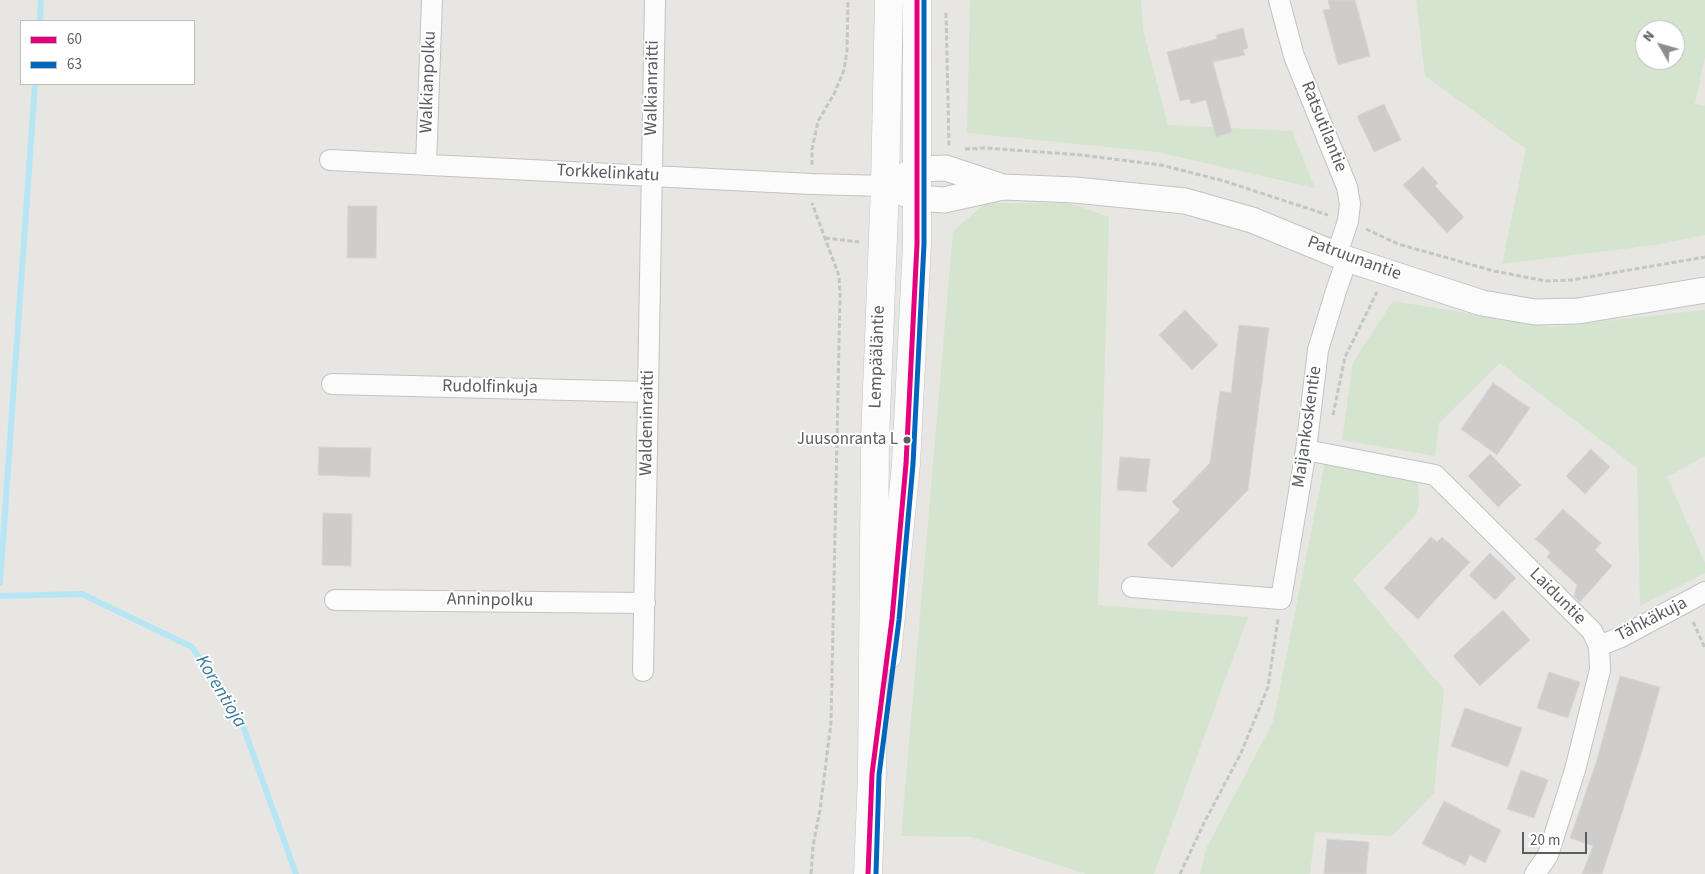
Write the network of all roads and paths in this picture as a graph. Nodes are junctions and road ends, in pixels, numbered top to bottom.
1 (432, 0) edge
2 (655, 0) edge
3 (848, 0) edge
4 (889, 0) edge
5 (917, 0) edge
6 (1279, 0) edge
7 (946, 13) dead end
8 (949, 149) dead end
9 (330, 160) dead end
10 (426, 165) junction
11 (916, 169) junction
12 (652, 176) junction
13 (812, 184) junction
14 (885, 186) junction
15 (1003, 186) junction
16 (916, 198) junction
17 (1398, 244) dead end
18 (1342, 256) junction
19 (1388, 272) junction
20 (1705, 290) edge
21 (332, 384) dead end
22 (648, 392) junction
23 (1333, 416) dead end
24 (1306, 450) junction
25 (1132, 587) dead end
26 (1705, 592) edge
27 (1281, 599) junction
28 (335, 600) dead end
29 (645, 603) junction
30 (1684, 604) junction
31 (1599, 646) junction
32 (1705, 648) edge
33 (643, 671) dead end
34 (872, 774) junction
35 (868, 869) edge
36 (811, 874) edge
37 (1180, 874) edge
38 (1535, 874) edge

1 - 10 street, Walkianpolku
2 - 12 street, Walkianraitti
3 - 13 path
4 - 14 main road, Lempääläntie
5 - 11 main road, Lempääläntie
6 - 18 street, Ratsutilantie
7 - 8 path
9 - 10 street, Torkkelinkatu
10 - 12 street, Torkkelinkatu
11 - 14 street, Patruunantie
11 - 15 street, Patruunantie
11 - 16 main road, Lempääläntie
12 - 13 street, Torkkelinkatu
12 - 22 street, Waldeninraitti
13 - 14 street, Torkkelinkatu
13 - 36 path
14 - 16 street, Patruunantie
14 - 34 main road, Lempääläntie
15 - 16 street, Patruunantie
15 - 18 street, Patruunantie
16 - 34 main road, Lempääläntie
17 - 19 path
18 - 19 street, Patruunantie
18 - 24 street, Maijankoskentie
19 - 20 street, Patruunantie
19 - 23 path
21 - 22 street, Rudolfinkuja
22 - 29 street, Waldeninraitti
24 - 27 street, Maijankoskentie
24 - 31 street, Laiduntie
25 - 27 street
26 - 30 street, Tähkäkuja
27 - 37 path
28 - 29 street, Anninpolku
29 - 33 street, Waldeninraitti
30 - 31 street, Tähkäkuja
30 - 32 path
31 - 38 street
34 - 35 main road, Lempääläntie

